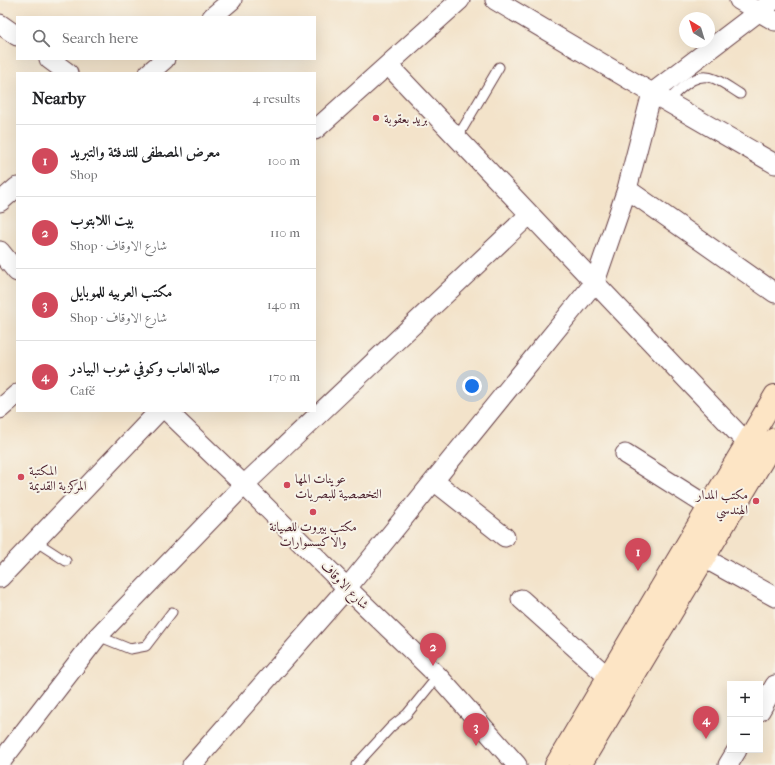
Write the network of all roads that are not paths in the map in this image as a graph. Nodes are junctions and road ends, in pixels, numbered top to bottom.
1 (232, 0) edge
2 (460, 0) edge
3 (495, 0) edge
4 (739, 0) edge
5 (774, 0) edge
6 (213, 16) edge
7 (767, 17) edge
8 (0, 24) edge
9 (16, 35) edge
10 (50, 60) edge
11 (164, 60) edge
12 (388, 65) junction
13 (499, 67) dead end
14 (67, 72) edge
15 (150, 72) edge
16 (740, 94) dead end
17 (659, 98) junction
18 (316, 129) edge
19 (457, 138) junction
20 (775, 164) edge
21 (16, 188) edge
22 (627, 189) junction
23 (0, 202) edge
24 (529, 215) junction
25 (0, 251) edge
26 (16, 271) edge
27 (595, 282) junction
28 (775, 293) edge
29 (16, 395) edge
30 (775, 396) edge
31 (0, 409) edge
32 (158, 412) edge
33 (169, 412) edge
34 (775, 439) edge
35 (747, 443) junction
36 (625, 454) dead end
37 (434, 481) junction
38 (244, 485) junction
39 (709, 507) junction
40 (505, 537) dead end
41 (35, 541) junction
42 (704, 558) junction
43 (66, 561) dead end
44 (0, 578) edge
45 (347, 588) junction
46 (775, 597) edge
47 (521, 599) dead end
48 (172, 612) dead end
49 (98, 636) junction
50 (438, 676) junction
51 (608, 677) junction
52 (775, 685) edge
53 (763, 705) edge
54 (735, 753) edge
55 (2, 762) edge
56 (192, 765) edge
57 (356, 765) edge
58 (516, 765) edge
59 (556, 765) edge
60 (580, 765) edge
61 (728, 765) edge

1 - 6 street
2 - 12 street
3 - 17 street
4 - 7 street
5 - 7 street
7 - 17 street
8 - 9 street
10 - 14 street
11 - 15 street
12 - 18 street
12 - 19 street
13 - 19 lane
16 - 17 lane
17 - 20 street
17 - 22 street
19 - 24 street
21 - 23 street
22 - 27 street
22 - 28 street
24 - 27 street
24 - 38 street
25 - 26 street
27 - 35 street
27 - 37 street
29 - 31 street
30 - 35 street
32 - 41 street
33 - 38 street, شارع الاوقاف
34 - 42 street
35 - 39 street
36 - 39 street
37 - 40 street
37 - 45 street
38 - 45 street, شارع الاوقاف
38 - 49 street
39 - 51 street
41 - 43 lane
41 - 44 street
42 - 46 street
42 - 60 street
45 - 50 street, شارع الاوقاف
45 - 56 street
47 - 51 street
48 - 49 lane
49 - 55 street
50 - 57 lane
50 - 58 street, شارع الاوقاف
51 - 59 street
52 - 53 street
54 - 61 street

